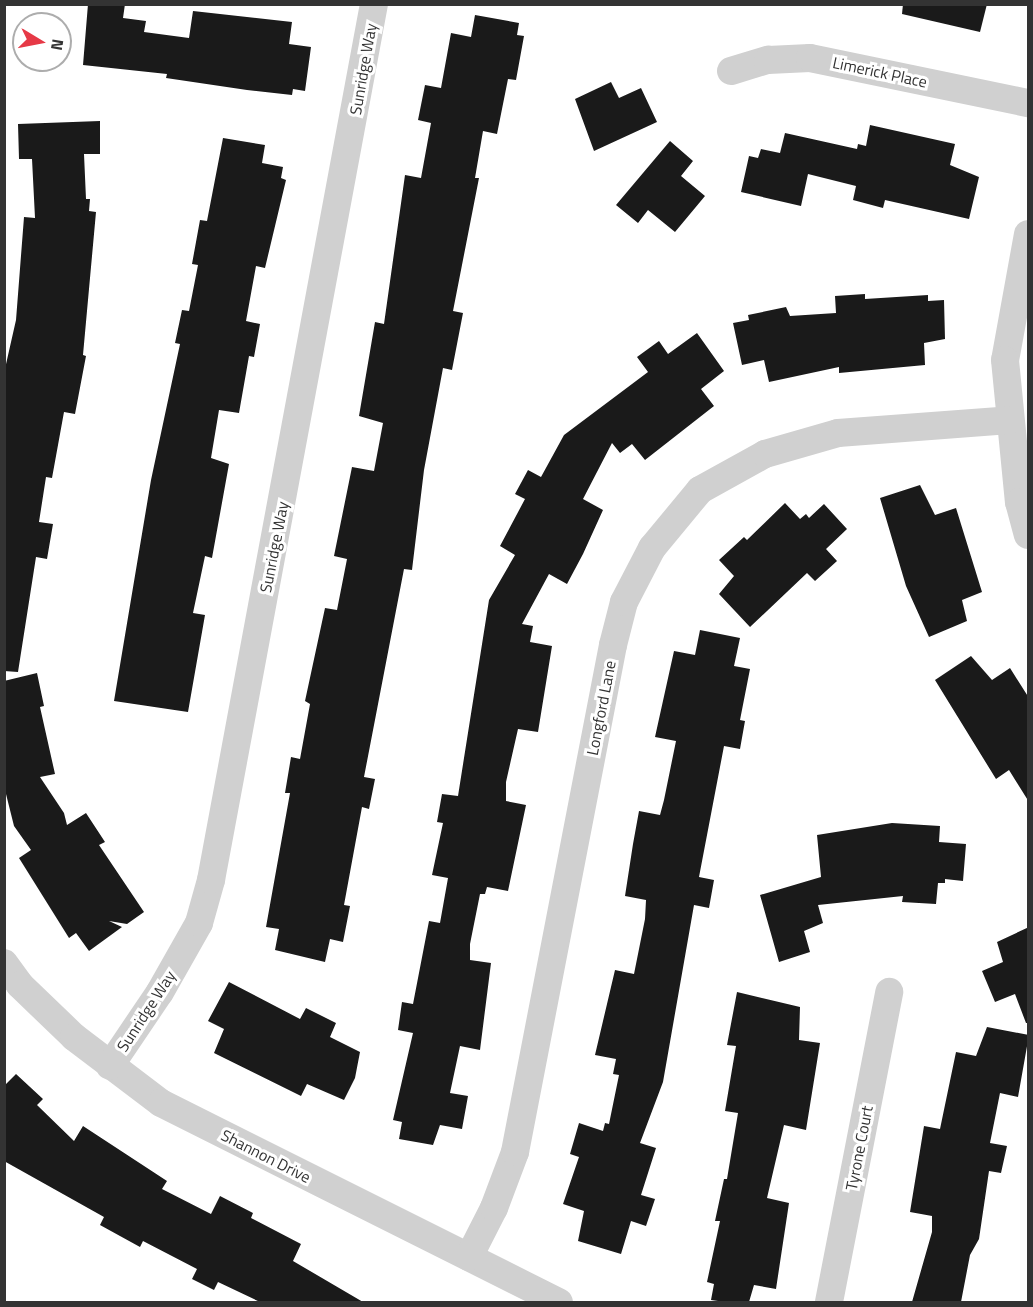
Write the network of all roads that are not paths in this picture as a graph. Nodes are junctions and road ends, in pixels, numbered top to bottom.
1 (374, 4) edge
2 (731, 71) dead end
3 (1029, 104) edge
4 (1029, 234) edge
5 (1010, 420) junction
6 (1029, 535) edge
7 (4, 963) edge
8 (889, 992) dead end
9 (110, 1066) junction
10 (469, 1257) junction
11 (559, 1302) edge
12 (829, 1302) edge

1 - 9 street, Sunridge Way
2 - 3 street, Limerick Place
4 - 5 street
5 - 6 street
5 - 10 street, Longford Lane
7 - 9 street, Shannon Drive
8 - 12 street, Tyrone Court
9 - 10 street, Shannon Drive
10 - 11 street, Shannon Drive

